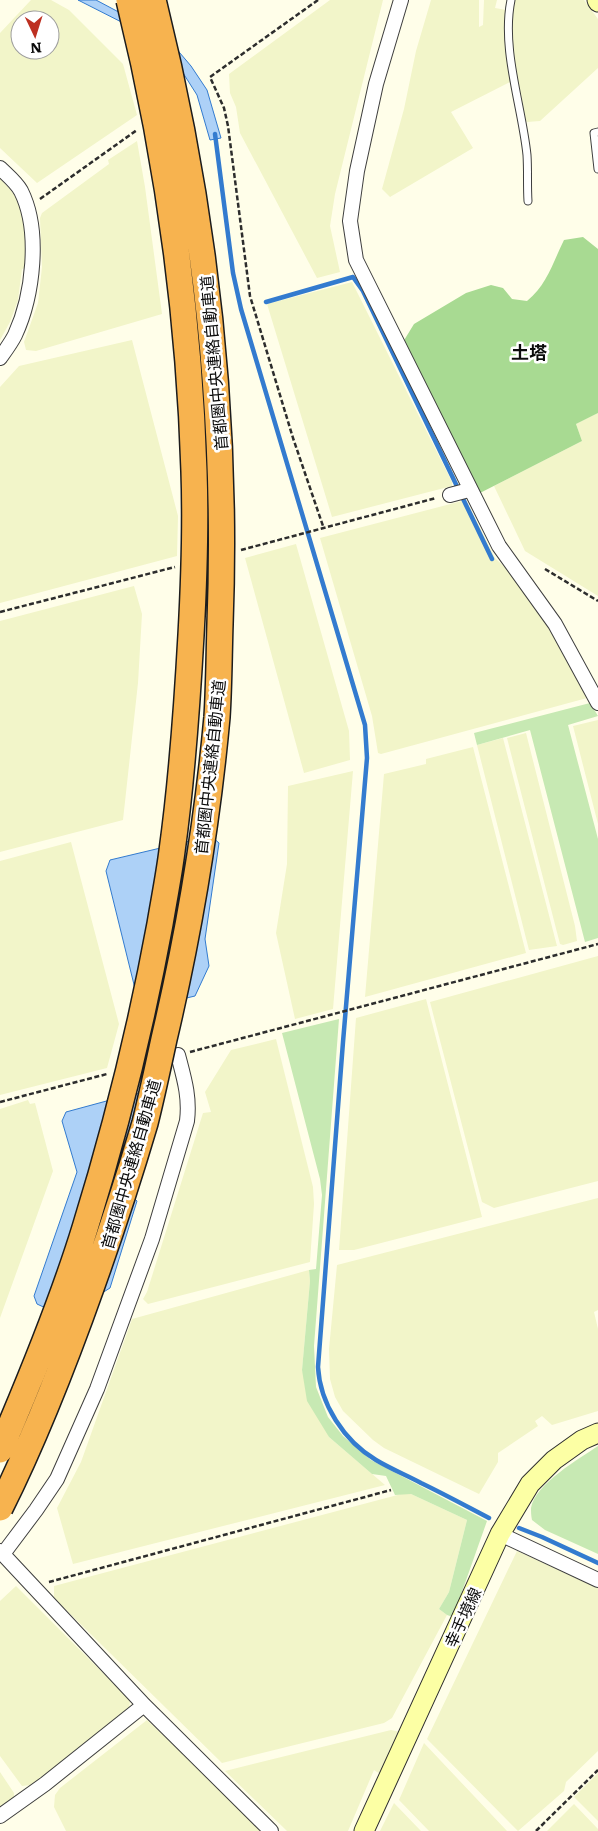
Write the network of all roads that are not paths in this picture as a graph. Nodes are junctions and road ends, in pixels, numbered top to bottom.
1 (129, 0) edge
2 (154, 0) edge
3 (401, 0) edge
4 (511, 0) edge
5 (598, 132) edge
6 (0, 168) edge
7 (598, 169) edge
8 (528, 201) dead end
9 (0, 358) edge
10 (468, 490) junction
11 (450, 495) road end
12 (598, 703) edge
13 (178, 1055) dead end
14 (598, 1433) edge
15 (0, 1450) edge
16 (0, 1508) edge
17 (500, 1534) junction
18 (2, 1552) edge
19 (598, 1580) edge
20 (144, 1705) junction
21 (0, 1816) edge
22 (271, 1831) edge
23 (364, 1831) edge

1 - 15 highway, 首都圏中央連絡自動車道, bridge
2 - 16 highway, 首都圏中央連絡自動車道, bridge
3 - 10 street
4 - 8 lane
5 - 7 lane
6 - 9 street
10 - 11 street
10 - 12 street
13 - 18 street
14 - 17 main road, 幸手境線
17 - 19 street
17 - 23 main road, 幸手境線
18 - 20 street
20 - 21 street
20 - 22 street

